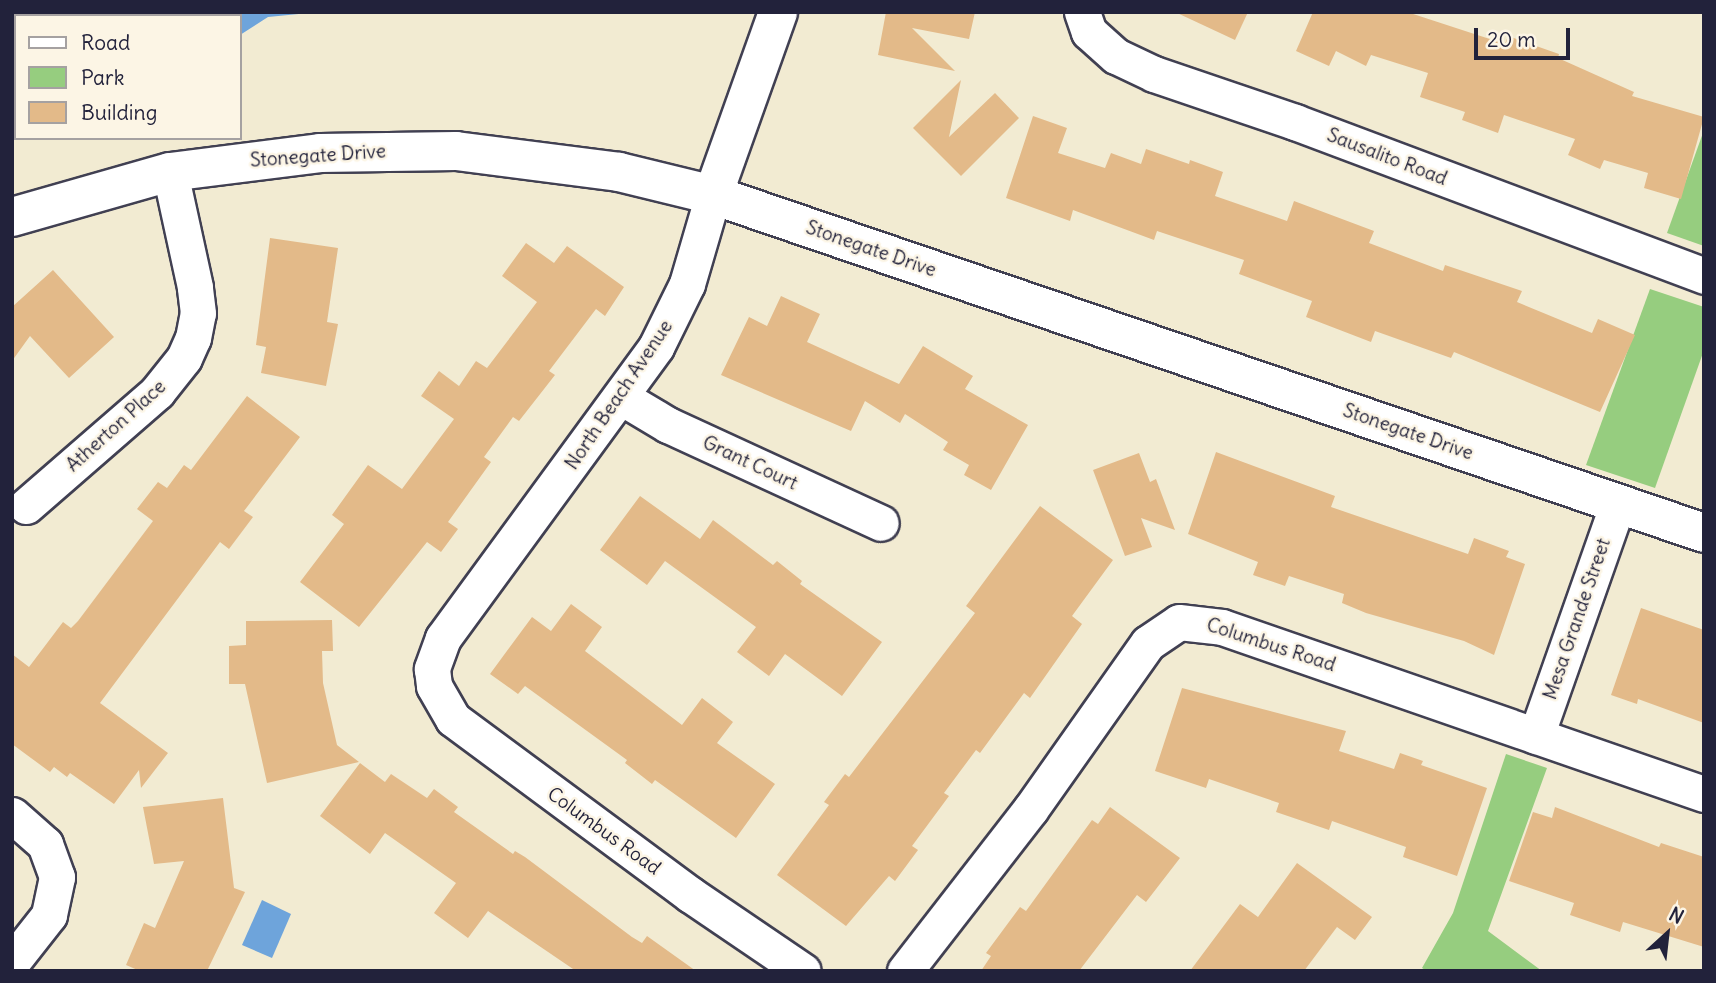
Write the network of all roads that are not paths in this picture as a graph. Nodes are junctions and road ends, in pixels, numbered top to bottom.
1 (778, 12) edge
2 (1083, 16) edge
3 (170, 172) junction
4 (713, 195) junction
5 (12, 217) edge
6 (1704, 276) edge
7 (621, 397) junction
8 (1618, 503) junction
9 (26, 506) dead end
10 (881, 523) dead end
11 (1704, 533) edge
12 (432, 669) joint
13 (1536, 736) junction
14 (1704, 794) edge
15 (12, 816) edge
16 (12, 962) edge
17 (803, 971) edge
18 (905, 971) edge

1 - 4 street, North Beach Avenue
2 - 6 street, Sausalito Road
3 - 4 street, Stonegate Drive
3 - 5 street, Stonegate Drive
3 - 9 street, Atherton Place
4 - 7 street, North Beach Avenue
4 - 8 street, Stonegate Drive
7 - 10 street, Grant Court
7 - 12 street, North Beach Avenue
8 - 11 street, Stonegate Drive
8 - 13 street, Mesa Grande Street
12 - 17 street, Columbus Road
13 - 14 street, Columbus Road
13 - 18 street, Columbus Road
15 - 16 street

